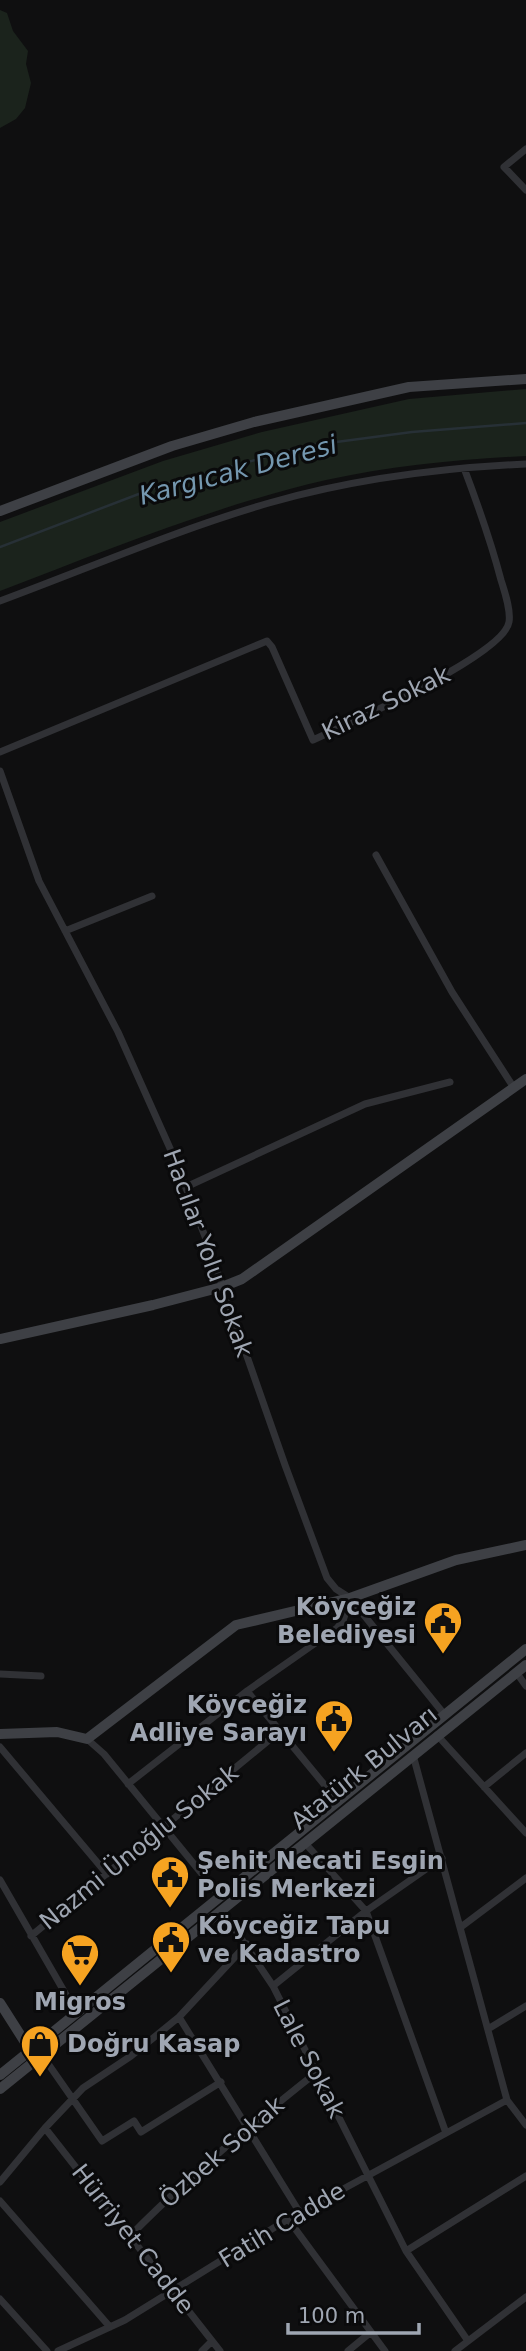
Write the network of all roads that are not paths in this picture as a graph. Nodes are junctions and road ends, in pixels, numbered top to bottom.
1 (526, 149) edge
2 (526, 190) edge
3 (526, 379) edge
4 (526, 464) edge
5 (464, 468) junction
6 (0, 510) edge
7 (0, 601) edge
8 (0, 752) edge
9 (0, 772) edge
10 (376, 855) dead end
11 (152, 896) dead end
12 (65, 930) junction
13 (526, 1079) edge
14 (450, 1082) dead end
15 (514, 1088) junction
16 (186, 1187) junction
17 (222, 1287) junction
18 (0, 1339) edge
19 (526, 1545) edge
20 (350, 1598) junction
21 (526, 1650) edge
22 (526, 1665) edge
23 (516, 1672) junction
24 (0, 1674) edge
25 (41, 1676) dead end
26 (526, 1686) edge
27 (247, 1691) junction
28 (444, 1714) junction
29 (280, 1731) junction
30 (0, 1734) edge
31 (437, 1735) junction
32 (87, 1739) junction
33 (0, 1747) edge
34 (526, 1752) edge
35 (413, 1755) junction
36 (128, 1784) junction
37 (484, 1787) junction
38 (337, 1800) junction
39 (164, 1827) junction
40 (526, 1833) edge
41 (305, 1843) junction
42 (442, 1857) junction
43 (107, 1874) junction
44 (526, 1878) edge
45 (0, 1880) edge
46 (220, 1896) junction
47 (222, 1910) junction
48 (366, 1911) junction
49 (461, 1927) junction
50 (31, 1936) junction
51 (247, 1944) junction
52 (273, 1986) junction
53 (0, 2003) edge
54 (526, 2006) edge
55 (76, 2012) junction
56 (179, 2017) junction
57 (488, 2029) junction
58 (30, 2050) junction
59 (41, 2055) junction
60 (317, 2072) junction
61 (0, 2075) edge
62 (221, 2082) junction
63 (0, 2089) edge
64 (72, 2099) junction
65 (507, 2100) junction
66 (526, 2125) edge
67 (247, 2127) junction
68 (45, 2128) junction
69 (446, 2133) junction
70 (368, 2175) junction
71 (526, 2176) edge
72 (0, 2182) edge
73 (0, 2201) edge
74 (300, 2213) junction
75 (288, 2219) junction
76 (130, 2236) junction
77 (406, 2251) junction
78 (173, 2292) junction
79 (526, 2297) edge
80 (0, 2299) edge
81 (110, 2327) junction
82 (371, 2332) junction
83 (212, 2341) junction
84 (468, 2341) junction
85 (47, 2351) edge
86 (58, 2351) edge
87 (202, 2351) edge
88 (220, 2351) edge
89 (348, 2351) edge
90 (385, 2351) edge
91 (455, 2351) edge

1 - 2 street
3 - 6 street
4 - 5 street
5 - 7 street
5 - 8 street, Kiraz Sokak
9 - 12 street, Hacılar Yolu Sokak
10 - 15 street
11 - 12 street
12 - 16 street, Hacılar Yolu Sokak
13 - 15 street
14 - 16 street
15 - 17 street
16 - 17 street, Hacılar Yolu Sokak
17 - 18 street
17 - 20 street, Hacılar Yolu Sokak
19 - 20 street
20 - 27 street
20 - 28 street, Hacılar Yolu Sokak
20 - 32 street
21 - 28 street, Atatürk Bulvarı
22 - 23 street, Atatürk Bulvarı
23 - 26 street
23 - 31 street, Atatürk Bulvarı
24 - 25 street
27 - 29 street
27 - 36 street
28 - 38 street, Atatürk Bulvarı
29 - 38 street
29 - 39 street, Nazmi Ünoğlu Sokak
30 - 32 street
31 - 35 street, Atatürk Bulvarı
31 - 37 street
32 - 36 street
33 - 43 street
34 - 37 street
35 - 41 street, Atatürk Bulvarı
35 - 42 street
36 - 39 street
37 - 40 street
38 - 46 street, Atatürk Bulvarı
39 - 43 street, Nazmi Ünoğlu Sokak
39 - 46 street
41 - 47 street, Atatürk Bulvarı
41 - 48 street
42 - 48 street
42 - 49 street
43 - 50 street, Nazmi Ünoğlu Sokak
44 - 49 street
45 - 50 street
46 - 55 street, Atatürk Bulvarı
47 - 51 street, Lale Sokak
47 - 59 street, Atatürk Bulvarı
48 - 52 street
48 - 69 street
49 - 57 street
50 - 55 street
51 - 52 street, Lale Sokak
51 - 56 street
52 - 60 street, Lale Sokak
53 - 58 street
54 - 57 street
55 - 58 street, Atatürk Bulvarı
56 - 62 street
56 - 64 street
57 - 65 street
58 - 61 street, Atatürk Bulvarı
59 - 63 street, Atatürk Bulvarı
59 - 64 street
60 - 67 street, Özbek Sokak
60 - 70 street, Lale Sokak
62 - 64 street
62 - 67 street
64 - 68 street
65 - 66 street
65 - 69 street, Fatih Cadde
67 - 74 street
67 - 76 street, Özbek Sokak
68 - 72 street
68 - 76 street, Hürriyet Cadde
69 - 70 street, Fatih Cadde
70 - 74 street, Fatih Cadde
70 - 77 street, Lale Sokak
71 - 77 street
73 - 81 street
74 - 75 street, Fatih Cadde
75 - 78 street, Fatih Cadde
75 - 82 street
76 - 78 street, Hürriyet Cadde
77 - 84 street, Lale Sokak
78 - 81 street, Fatih Cadde
78 - 83 street, Hürriyet Cadde
79 - 84 street
80 - 85 street
81 - 86 street, Fatih Cadde
82 - 89 street
82 - 90 street
83 - 87 street
83 - 88 street, Hürriyet Cadde
84 - 91 street

